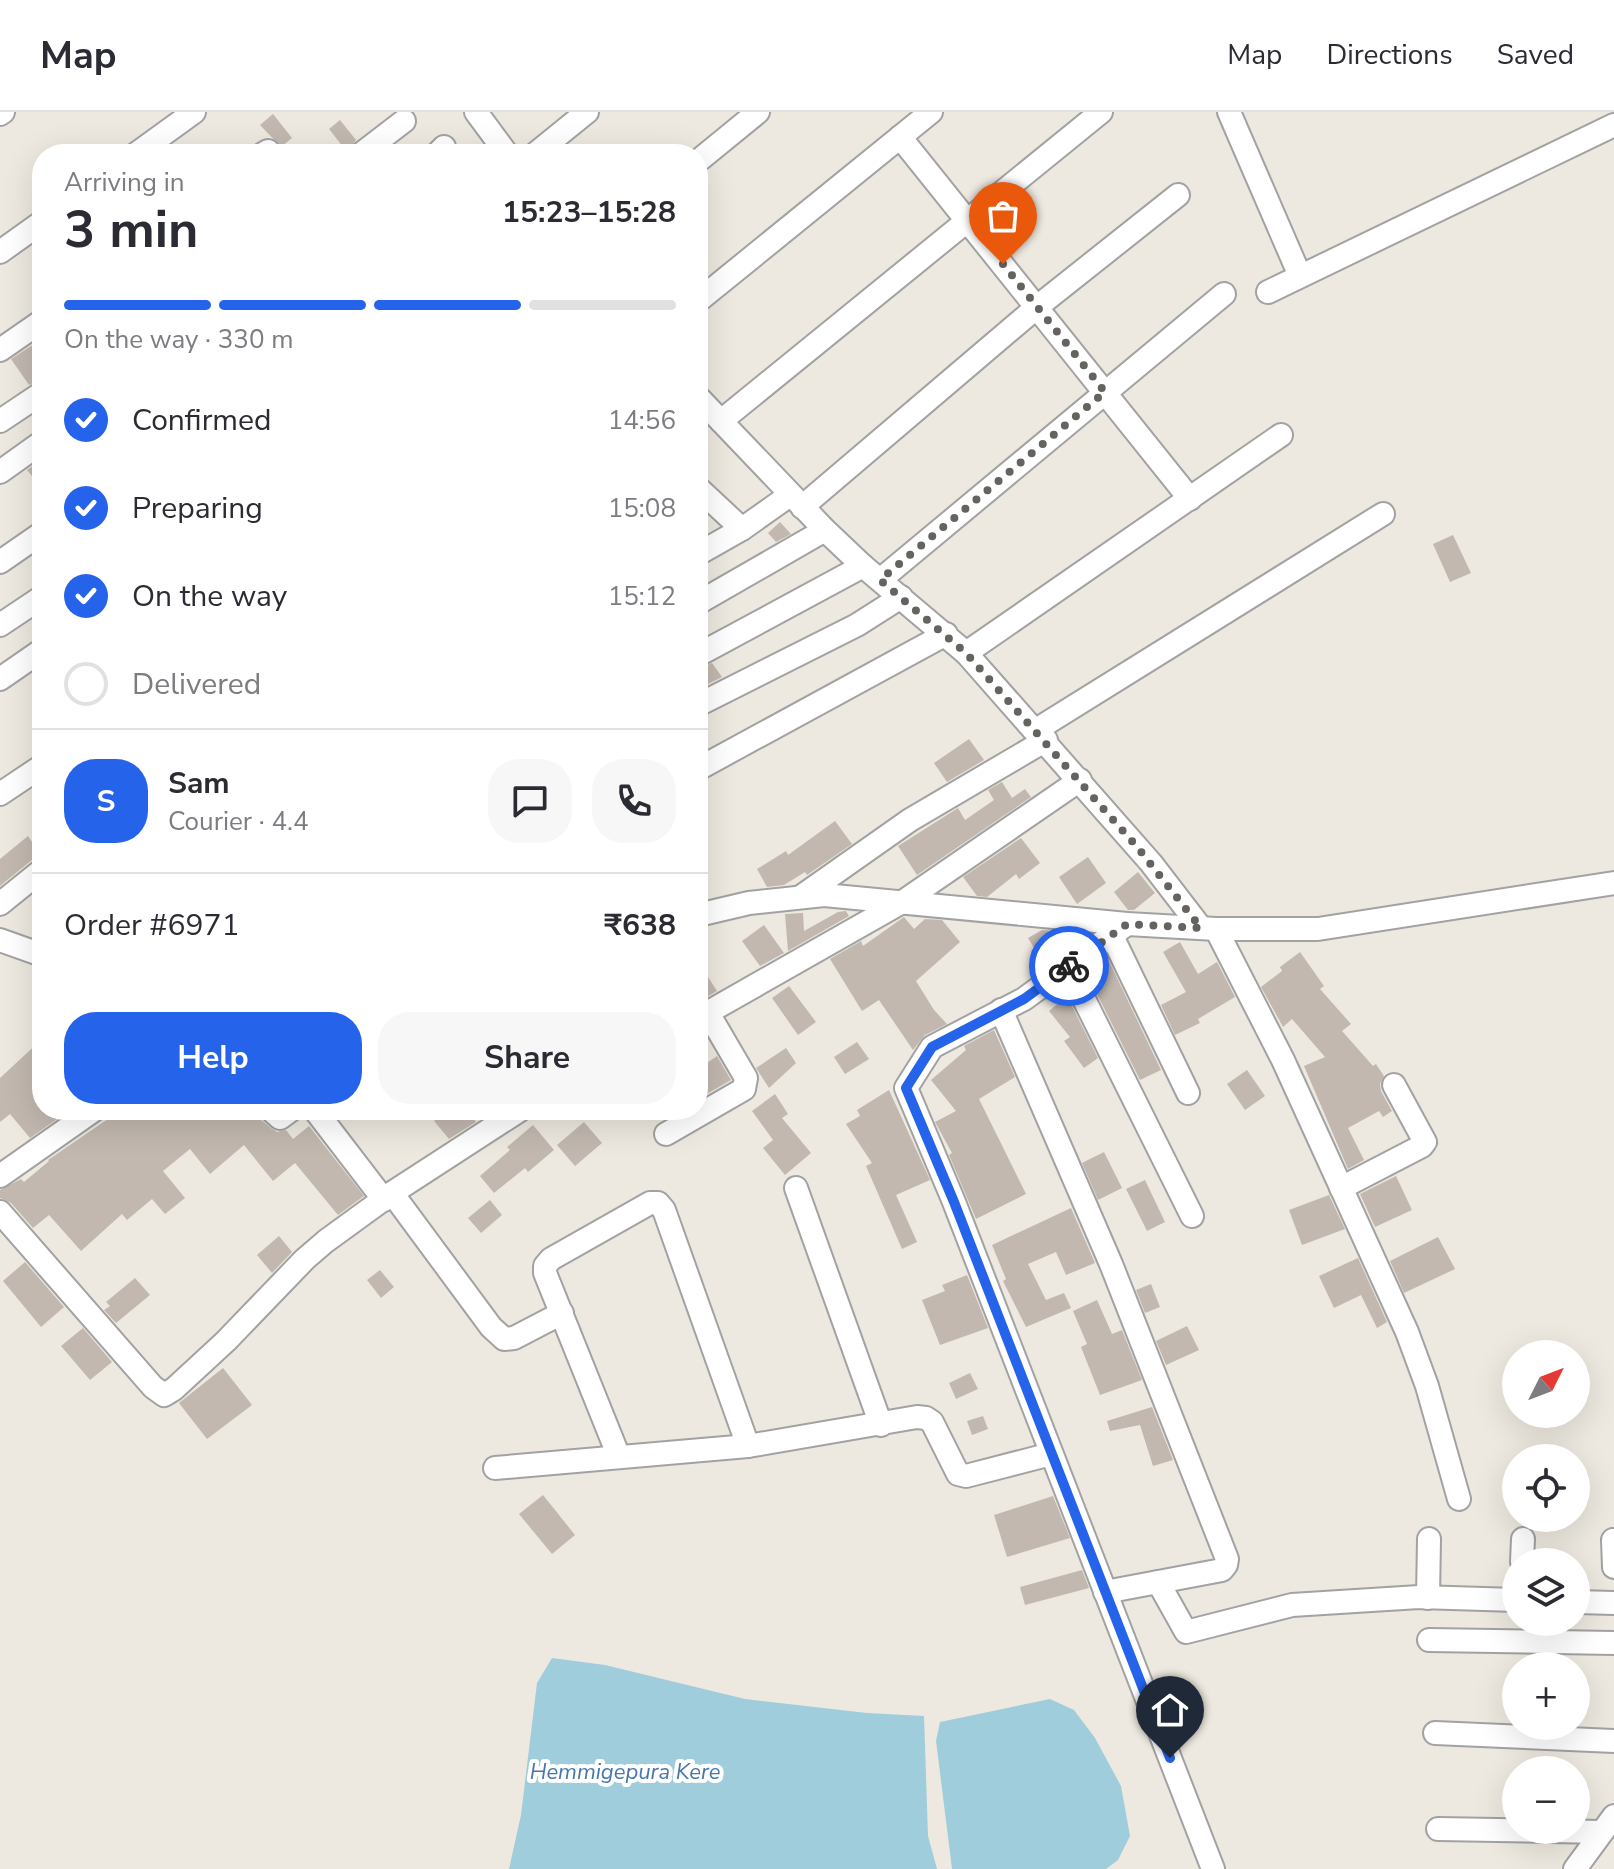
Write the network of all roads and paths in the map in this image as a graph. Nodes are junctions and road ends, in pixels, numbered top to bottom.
1 (194, 112) edge
2 (476, 112) edge
3 (587, 112) edge
4 (758, 112) edge
5 (931, 112) edge
6 (1101, 112) edge
7 (1229, 112) edge
8 (404, 121) dead end
9 (1614, 125) edge
10 (900, 137) junction
11 (150, 144) edge
12 (374, 144) edge
13 (500, 144) edge
14 (547, 144) edge
15 (708, 153) edge
16 (1178, 195) dead end
17 (969, 221) junction
18 (32, 229) edge
19 (0, 252) edge
20 (1300, 276) junction
21 (1268, 292) dead end
22 (708, 293) edge
23 (1224, 294) dead end
24 (1037, 307) junction
25 (32, 328) edge
26 (0, 350) edge
27 (1105, 392) junction
28 (32, 400) edge
29 (708, 407) edge
30 (0, 421) edge
31 (721, 421) junction
32 (1281, 435) dead end
33 (32, 449) edge
34 (0, 472) edge
35 (708, 497) edge
36 (1190, 499) junction
37 (796, 501) junction
38 (1383, 514) dead end
39 (742, 529) junction
40 (825, 530) junction
41 (32, 540) edge
42 (708, 548) edge
43 (0, 562) edge
44 (872, 573) junction
45 (708, 597) edge
46 (901, 597) junction
47 (32, 604) edge
48 (0, 625) edge
49 (946, 634) junction
50 (708, 650) edge
51 (966, 653) junction
52 (32, 657) edge
53 (0, 679) edge
54 (708, 700) edge
55 (1041, 735) junction
56 (708, 764) edge
57 (32, 773) edge
58 (1080, 780) junction
59 (0, 794) edge
60 (32, 878) edge
61 (1614, 883) edge
62 (802, 896) junction
63 (904, 901) junction
64 (0, 904) edge
65 (708, 913) edge
66 (1208, 929) junction
67 (1119, 930) junction
68 (0, 940) edge
69 (32, 951) edge
70 (1068, 967) junction
71 (1001, 1010) junction
72 (708, 1012) edge
73 (708, 1022) edge
74 (1394, 1085) dead end
75 (1188, 1093) dead end
76 (708, 1110) edge
77 (80, 1120) edge
78 (323, 1120) edge
79 (505, 1120) edge
80 (690, 1120) edge
81 (666, 1134) dead end
82 (0, 1176) edge
83 (796, 1188) dead end
84 (1341, 1188) junction
85 (388, 1196) junction
86 (0, 1212) edge
87 (1192, 1216) dead end
88 (562, 1313) junction
89 (881, 1425) junction
90 (748, 1446) junction
91 (1051, 1454) junction
92 (619, 1457) junction
93 (495, 1468) dead end
94 (1459, 1499) dead end
95 (1429, 1539) dead end
96 (1523, 1539) dead end
97 (1613, 1540) edge
98 (1523, 1548) edge
99 (1614, 1567) edge
100 (1158, 1582) junction
101 (1105, 1592) junction
102 (1428, 1598) junction
103 (1502, 1600) edge
104 (1590, 1602) edge
105 (1614, 1603) edge
106 (1429, 1640) dead end
107 (1614, 1643) edge
108 (1435, 1733) dead end
109 (1614, 1741) edge
110 (1608, 1824) edge
111 (1438, 1829) dead end
112 (1213, 1869) edge
113 (1575, 1869) edge

1 - 11 street
2 - 13 street
3 - 14 street
4 - 15 street
5 - 10 street
6 - 17 street
7 - 20 street
8 - 12 street
9 - 20 street
10 - 17 street
10 - 22 street
16 - 24 street
17 - 24 street
17 - 31 street
18 - 19 street
20 - 21 street
23 - 27 street
24 - 27 street
24 - 37 street
25 - 26 street
27 - 36 street
27 - 44 street
28 - 30 street
29 - 31 street
31 - 37 street
32 - 36 street
33 - 34 street
35 - 39 street
36 - 51 street
37 - 39 street
37 - 40 street
38 - 55 street
39 - 42 street
40 - 44 street
40 - 45 street
41 - 43 street
44 - 46 street
44 - 50 street
46 - 49 street
46 - 54 street
47 - 48 street
49 - 51 street
49 - 56 street
51 - 55 street
52 - 53 street
55 - 58 street
55 - 62 street
57 - 59 street
58 - 63 street
58 - 66 street
60 - 64 street
61 - 66 street
62 - 63 street
62 - 65 street
63 - 67 street
63 - 72 street
66 - 67 street
66 - 84 street
67 - 70 street
67 - 75 street
68 - 69 street
70 - 71 street
70 - 87 street
71 - 91 street
71 - 100 street
73 - 76 street
74 - 84 street
77 - 82 street
78 - 85 street
79 - 85 street
80 - 81 street
83 - 89 street
84 - 94 street
85 - 86 street
85 - 88 street
88 - 90 street
88 - 92 street
89 - 90 street
89 - 91 street
90 - 92 street
91 - 101 street
92 - 93 street
95 - 102 street
96 - 98 street
97 - 99 street
100 - 101 street
100 - 102 street
101 - 112 street
102 - 103 street
104 - 105 street
106 - 107 street
108 - 109 street
110 - 111 street
110 - 113 street

